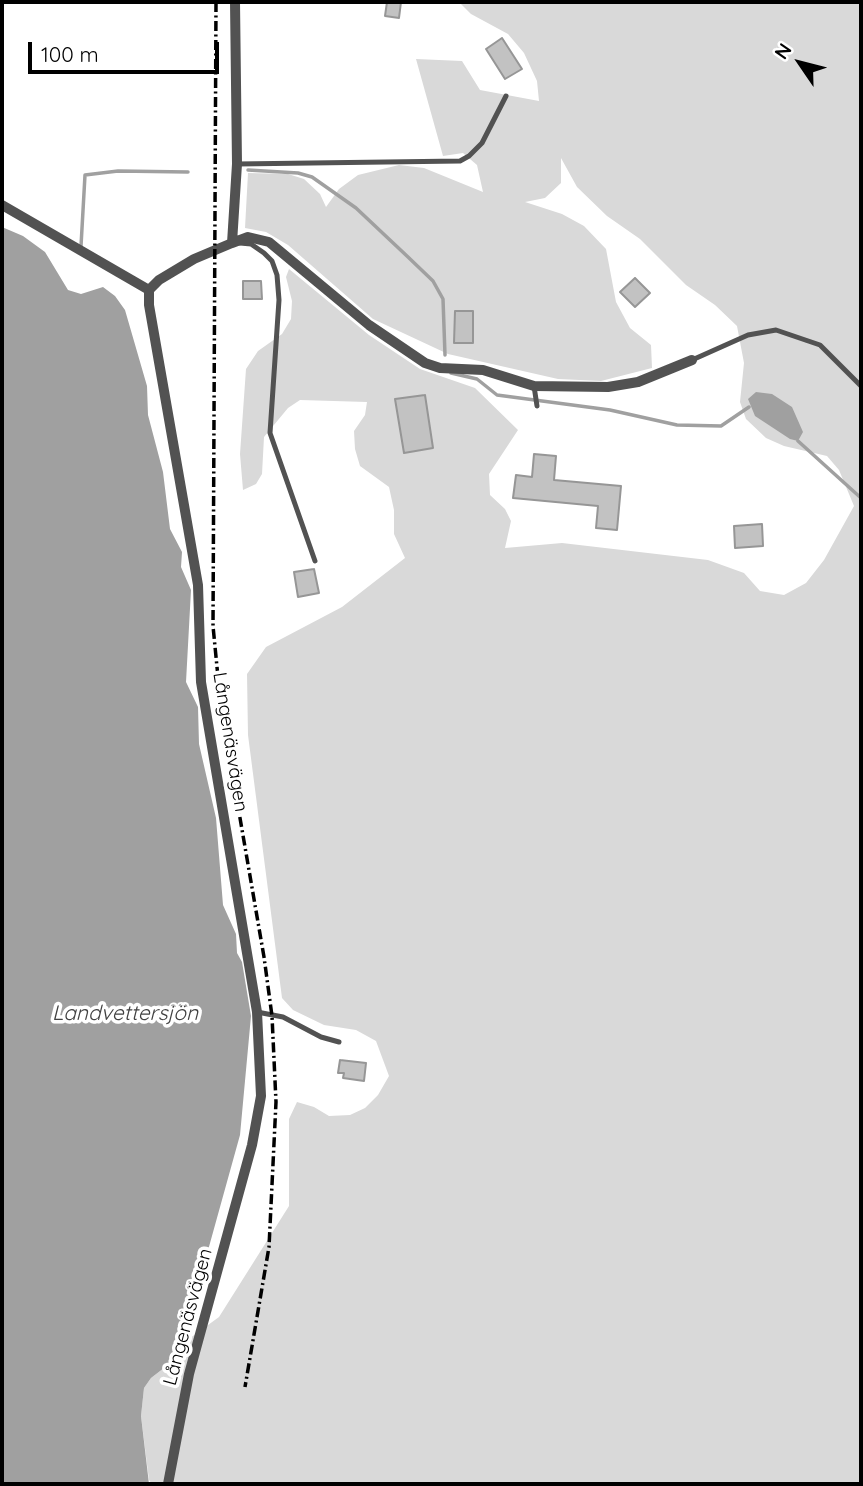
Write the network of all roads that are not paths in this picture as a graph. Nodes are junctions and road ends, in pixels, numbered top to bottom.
1 (236, 2) edge
2 (506, 96) dead end
3 (237, 164) junction
4 (2, 205) edge
5 (232, 243) junction
6 (149, 290) junction
7 (691, 360) joint
8 (861, 386) edge
9 (535, 392) junction
10 (537, 406) dead end
11 (315, 561) dead end
12 (257, 1013) junction
13 (339, 1042) dead end
14 (168, 1484) edge

1 - 3 street
2 - 3 lane
3 - 5 street
4 - 6 street
5 - 6 street
5 - 9 street
5 - 11 lane
6 - 12 street, Långenäsvägen
7 - 8 lane
7 - 9 street
9 - 10 lane
12 - 13 lane
12 - 14 street, Långenäsvägen

